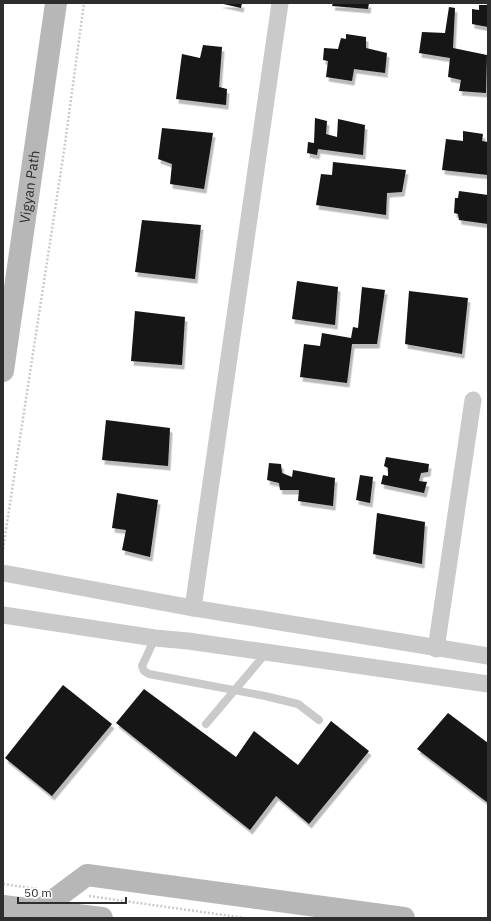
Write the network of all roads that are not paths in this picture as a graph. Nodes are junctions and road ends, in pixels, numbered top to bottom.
1 (56, 3) edge
2 (280, 3) edge
3 (3, 371) edge
4 (473, 400) dead end
5 (3, 573) edge
6 (193, 608) junction
7 (3, 615) edge
8 (155, 638) junction
9 (436, 649) junction
10 (267, 652) junction
11 (488, 656) edge
12 (488, 684) edge
13 (236, 690) junction
14 (319, 720) dead end
15 (206, 724) dead end
16 (3, 906) edge
17 (40, 910) junction
18 (102, 918) edge
19 (404, 918) edge

1 - 3 main road, Vigyan Path
2 - 6 street
4 - 9 street
5 - 6 street
6 - 9 street
7 - 8 street
8 - 10 street
8 - 13 lane
9 - 11 street
10 - 12 street
10 - 13 lane
13 - 14 lane
13 - 15 lane
16 - 17 main road
17 - 18 main road
17 - 19 main road

